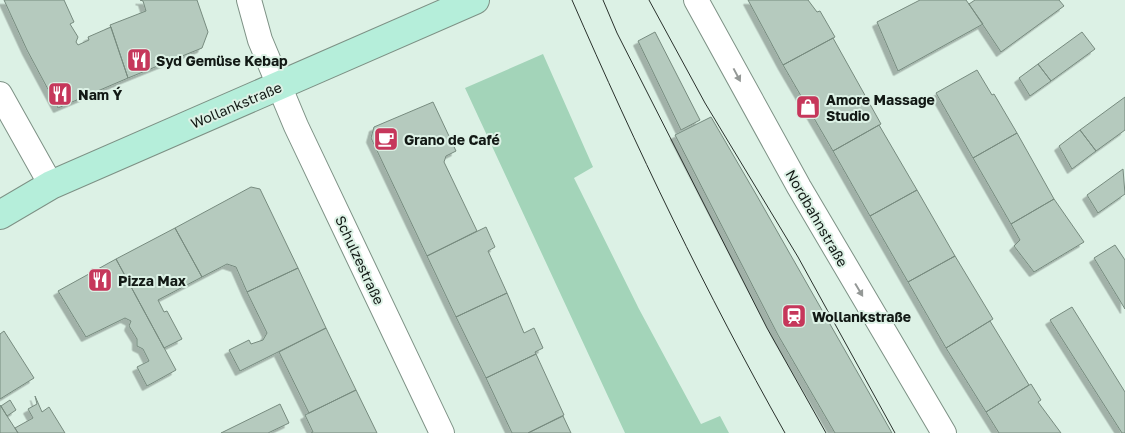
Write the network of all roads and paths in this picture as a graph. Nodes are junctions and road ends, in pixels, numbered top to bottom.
1 (249, 0) edge
2 (475, 0) edge
3 (696, 0) edge
4 (278, 87) junction
5 (0, 94) edge
6 (51, 185) junction
7 (0, 215) edge
8 (442, 433) edge
9 (944, 433) edge

1 - 4 street, Schulzestraße
2 - 4 main road, Wollankstraße
3 -> 9 street, Nordbahnstraße
4 - 6 main road, Wollankstraße
4 - 8 street, Schulzestraße
5 - 6 street
6 - 7 main road, Wollankstraße

